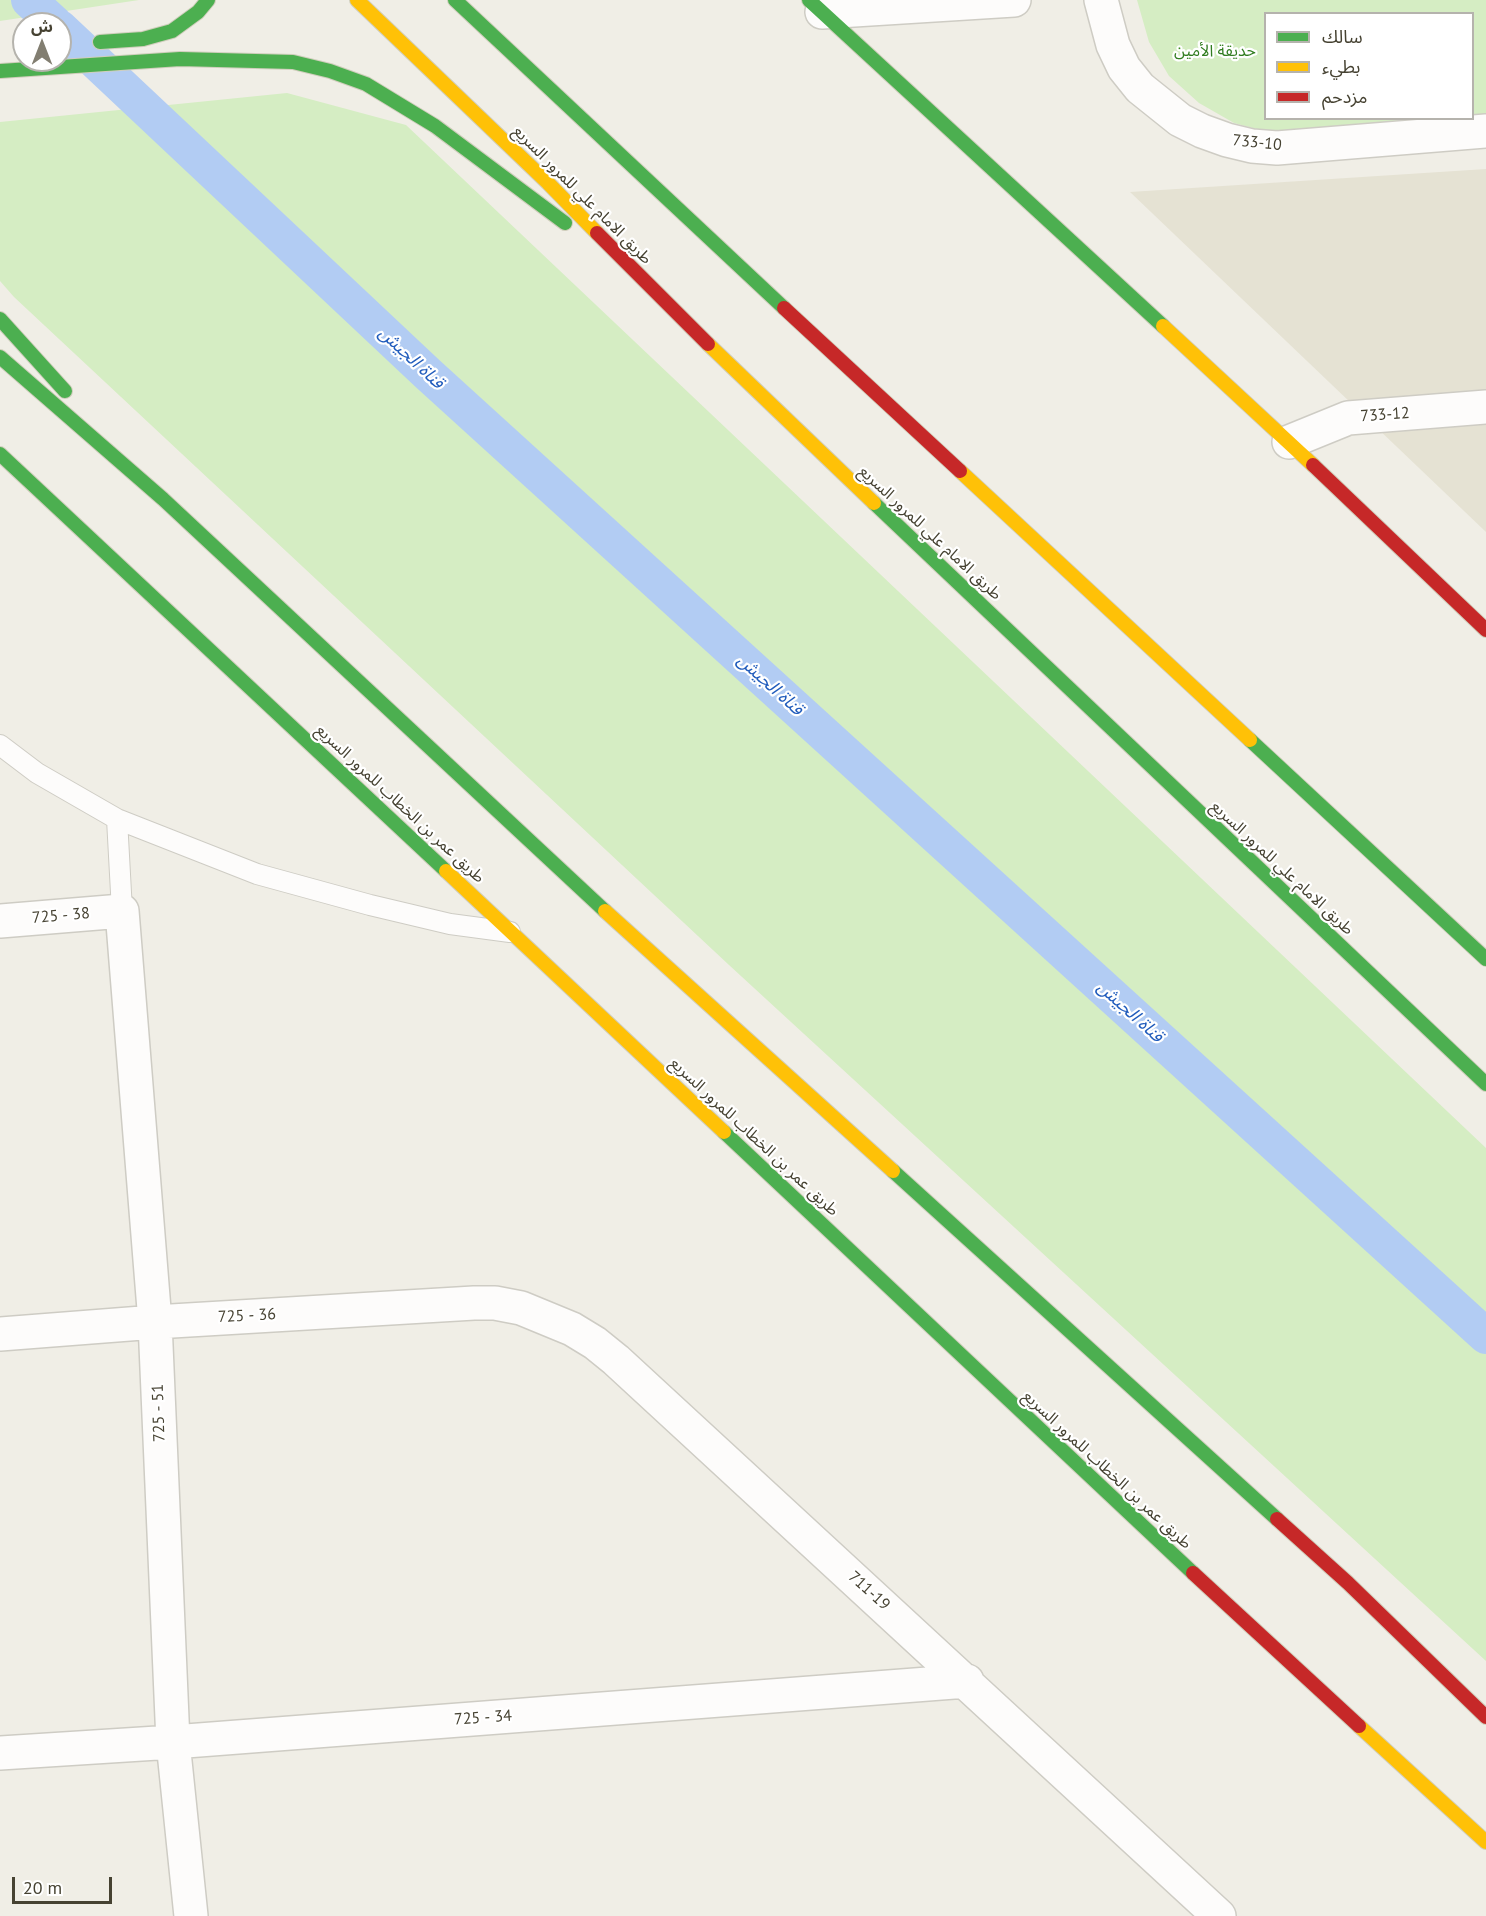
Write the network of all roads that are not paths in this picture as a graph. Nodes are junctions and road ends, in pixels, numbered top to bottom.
1 (208, 0) edge
2 (357, 0) edge
3 (455, 0) edge
4 (1014, 0) edge
5 (1101, 0) edge
6 (815, 6) edge
7 (81, 44) dead end
8 (0, 71) edge
9 (1486, 131) edge
10 (662, 299) junction
11 (0, 319) edge
12 (0, 357) edge
13 (1486, 407) edge
14 (1289, 442) junction
15 (0, 453) edge
16 (164, 499) junction
17 (1486, 630) edge
18 (0, 745) edge
19 (117, 819) junction
20 (122, 911) junction
21 (0, 921) edge
22 (513, 933) junction
23 (1486, 959) edge
24 (1486, 1084) edge
25 (495, 1303) joint
26 (155, 1322) junction
27 (0, 1334) edge
28 (1433, 1668) junction
29 (967, 1681) junction
30 (1486, 1717) edge
31 (1486, 1729) edge
32 (173, 1742) junction
33 (0, 1753) edge
34 (1486, 1842) edge
35 (191, 1916) edge
36 (1219, 1916) edge

1 - 7 main road
2 - 10 main road, طريق الامام علي للمرور السريع
3 - 23 main road
4 - 6 street
5 - 9 street, 733-10
6 - 14 main road
8 - 10 main road
10 - 24 main road, طريق الامام علي للمرور السريع
11 - 16 main road
12 - 16 main road
13 - 14 street, 733-12
14 - 17 main road
15 - 22 main road, طريق عمر بن الخطاب للمرور السريع
16 - 28 main road
18 - 19 lane
19 - 20 lane
19 - 22 lane
20 - 21 street, 725 - 38
20 - 26 street, 725 - 51
22 - 34 main road, طريق عمر بن الخطاب للمرور السريع
25 - 26 street, 725 - 36
25 - 29 street, 711-19
26 - 27 street, 725 - 36
26 - 32 street, 725 - 51
28 - 30 main road
28 - 31 main road
29 - 32 street, 725 - 34
29 - 36 street, 711-19
32 - 33 street, 725 - 34
32 - 35 street, 725 - 51

